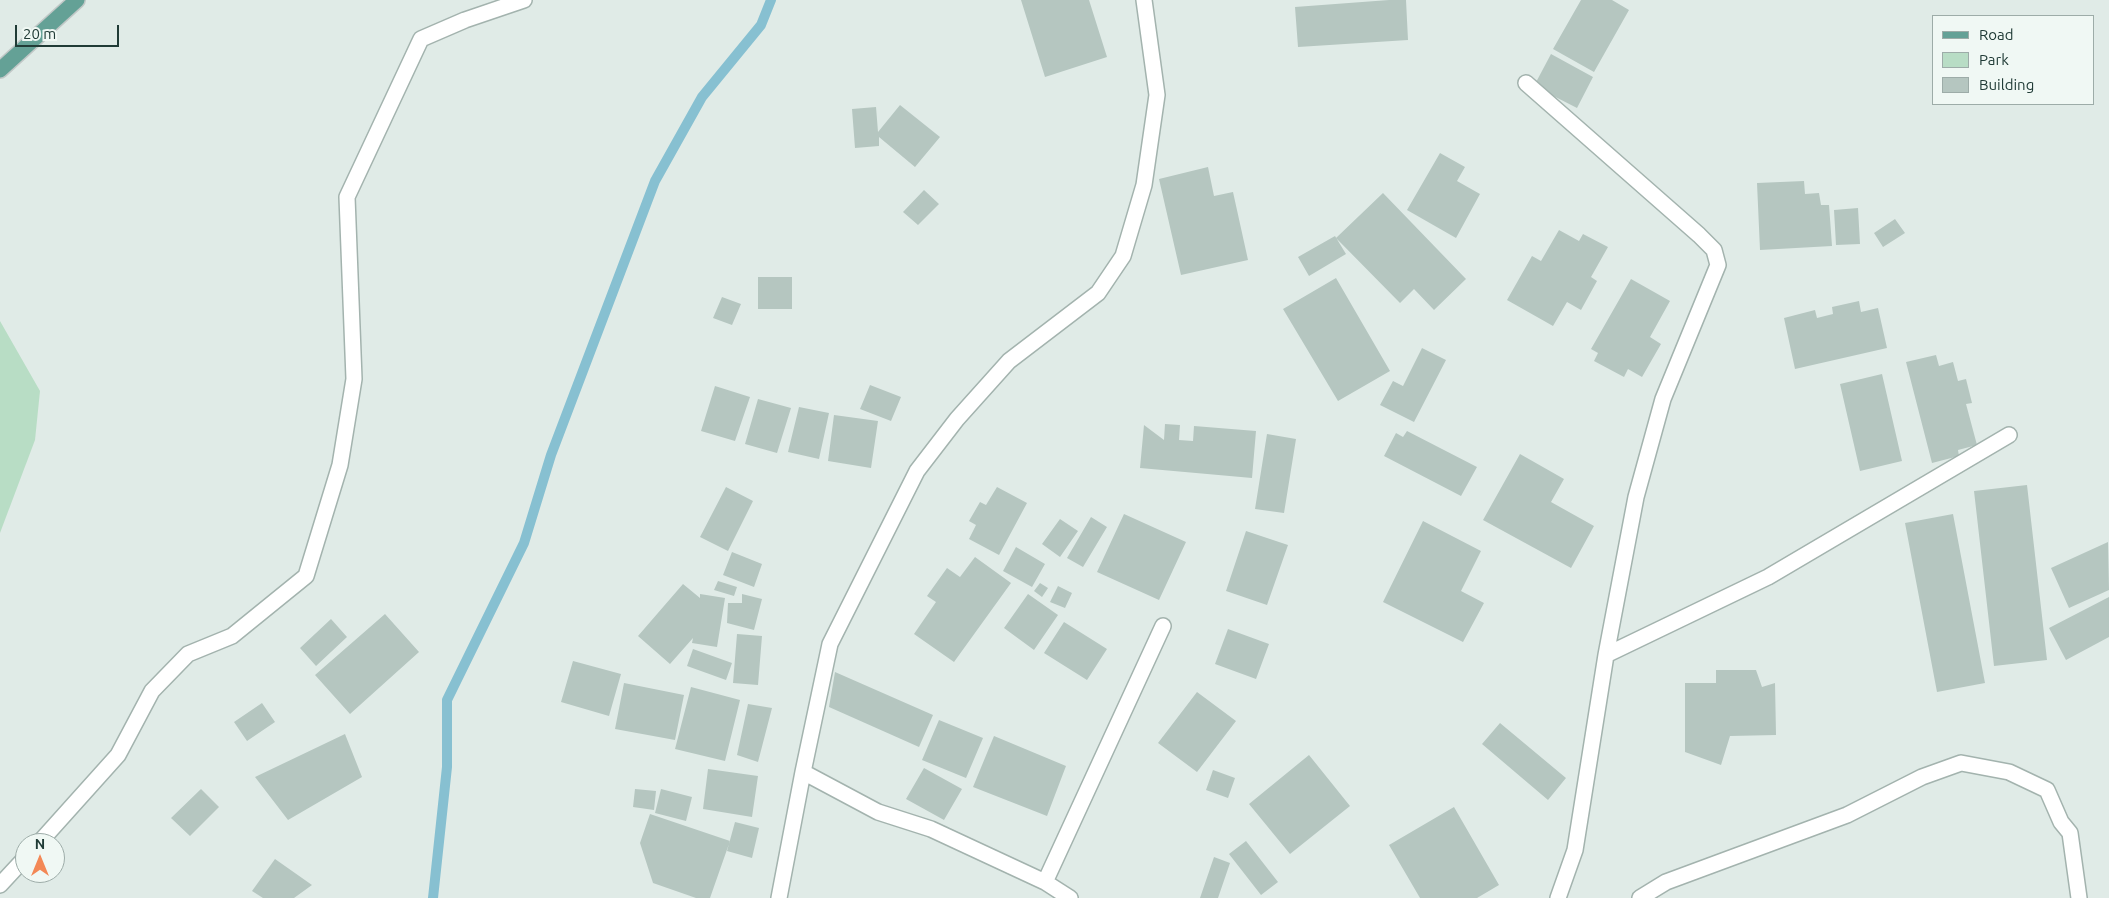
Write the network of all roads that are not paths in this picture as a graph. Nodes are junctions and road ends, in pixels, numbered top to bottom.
1 (77, 0) edge
2 (524, 0) edge
3 (1144, 0) edge
4 (0, 70) edge
5 (1526, 83) dead end
6 (2009, 434) dead end
7 (1163, 626) dead end
8 (1606, 655) junction
9 (803, 772) junction
10 (48, 833) edge
11 (15, 869) edge
12 (1045, 882) junction
13 (0, 885) edge
14 (780, 898) edge
15 (1070, 898) edge
16 (1558, 898) edge
17 (1640, 898) edge
18 (2080, 898) edge

1 - 4 main road
2 - 10 street
3 - 9 street
5 - 8 street
6 - 8 street
7 - 12 street
8 - 16 street
9 - 12 street
9 - 14 street
11 - 13 street
12 - 15 street
17 - 18 street

